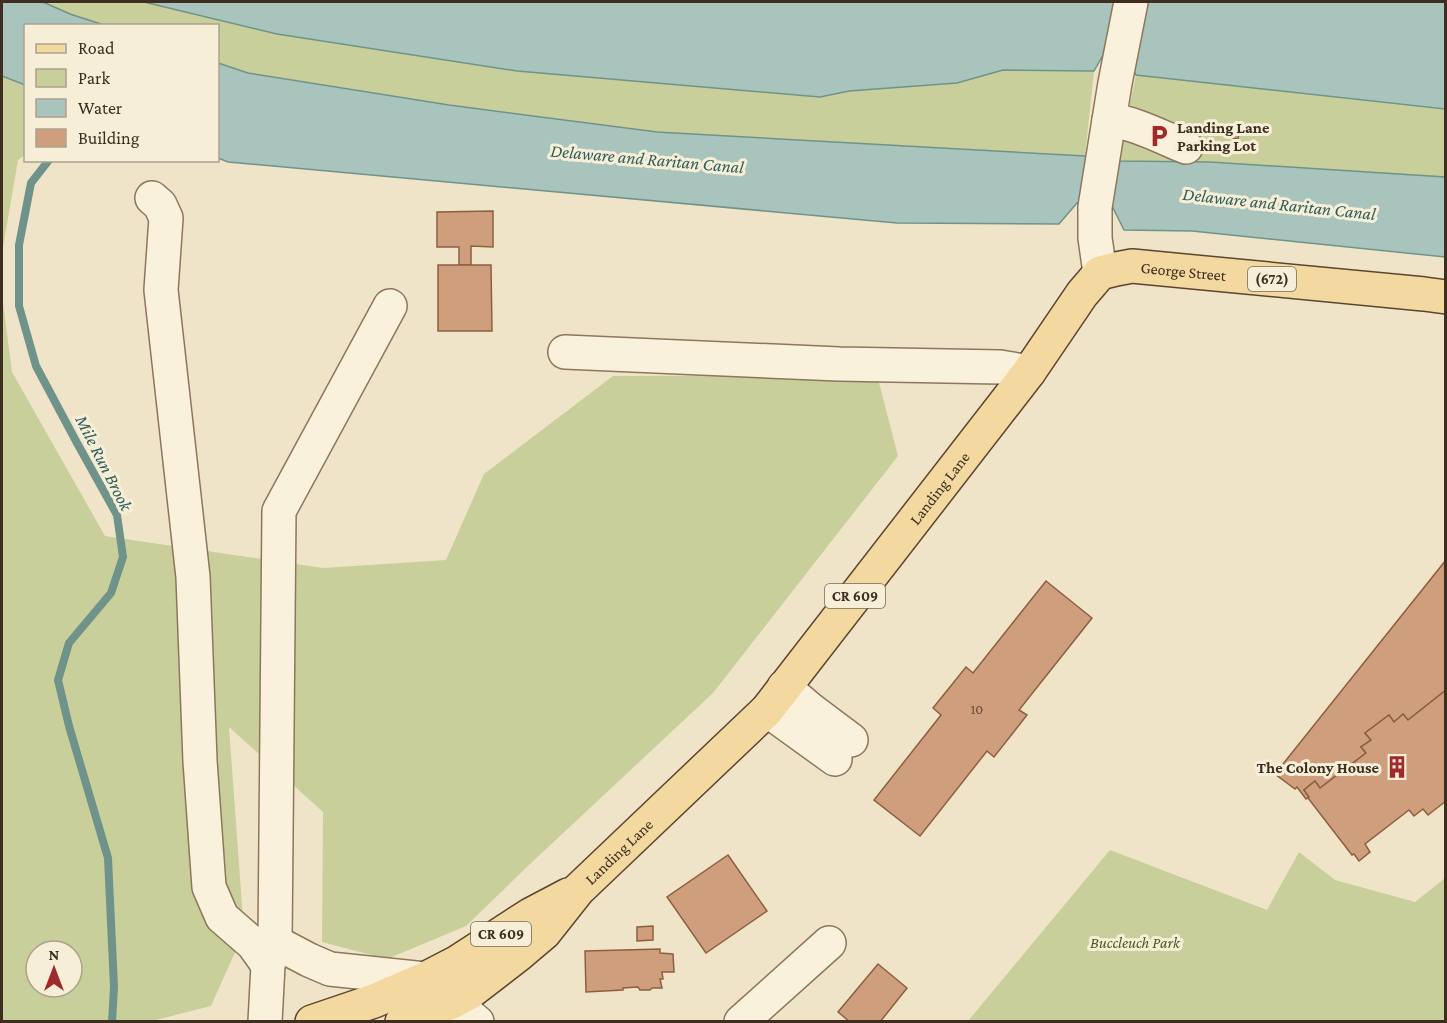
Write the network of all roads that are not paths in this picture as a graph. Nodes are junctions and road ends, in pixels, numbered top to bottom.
1 (1131, 2) edge
2 (1109, 125) junction
3 (1186, 147) dead end
4 (152, 198) dead end
5 (1100, 273) junction
6 (1446, 297) edge
7 (390, 306) dead end
8 (565, 352) dead end
9 (1029, 372) junction
10 (775, 699) junction
11 (843, 749) dead end
12 (578, 890) junction
13 (829, 944) dead end
14 (272, 953) junction
15 (425, 979) junction
16 (457, 1015) edge
17 (265, 1022) edge
18 (312, 1022) edge
19 (402, 1022) edge
20 (741, 1022) edge

1 - 2 street
2 - 3 street
2 - 5 street
4 - 14 street
5 - 6 main road, George Street / (672)
5 - 9 main road, Landing Lane / CR 609
7 - 14 street
8 - 9 street
9 - 10 main road, Landing Lane / CR 609
10 - 11 street
10 - 12 main road, Landing Lane / CR 609
12 - 15 main road, Landing Lane / CR 609
12 - 16 main road, Landing Lane
13 - 20 street
14 - 15 street
14 - 17 street
15 - 16 street
15 - 18 main road, Landing Lane / CR 609
16 - 19 main road, Landing Lane

